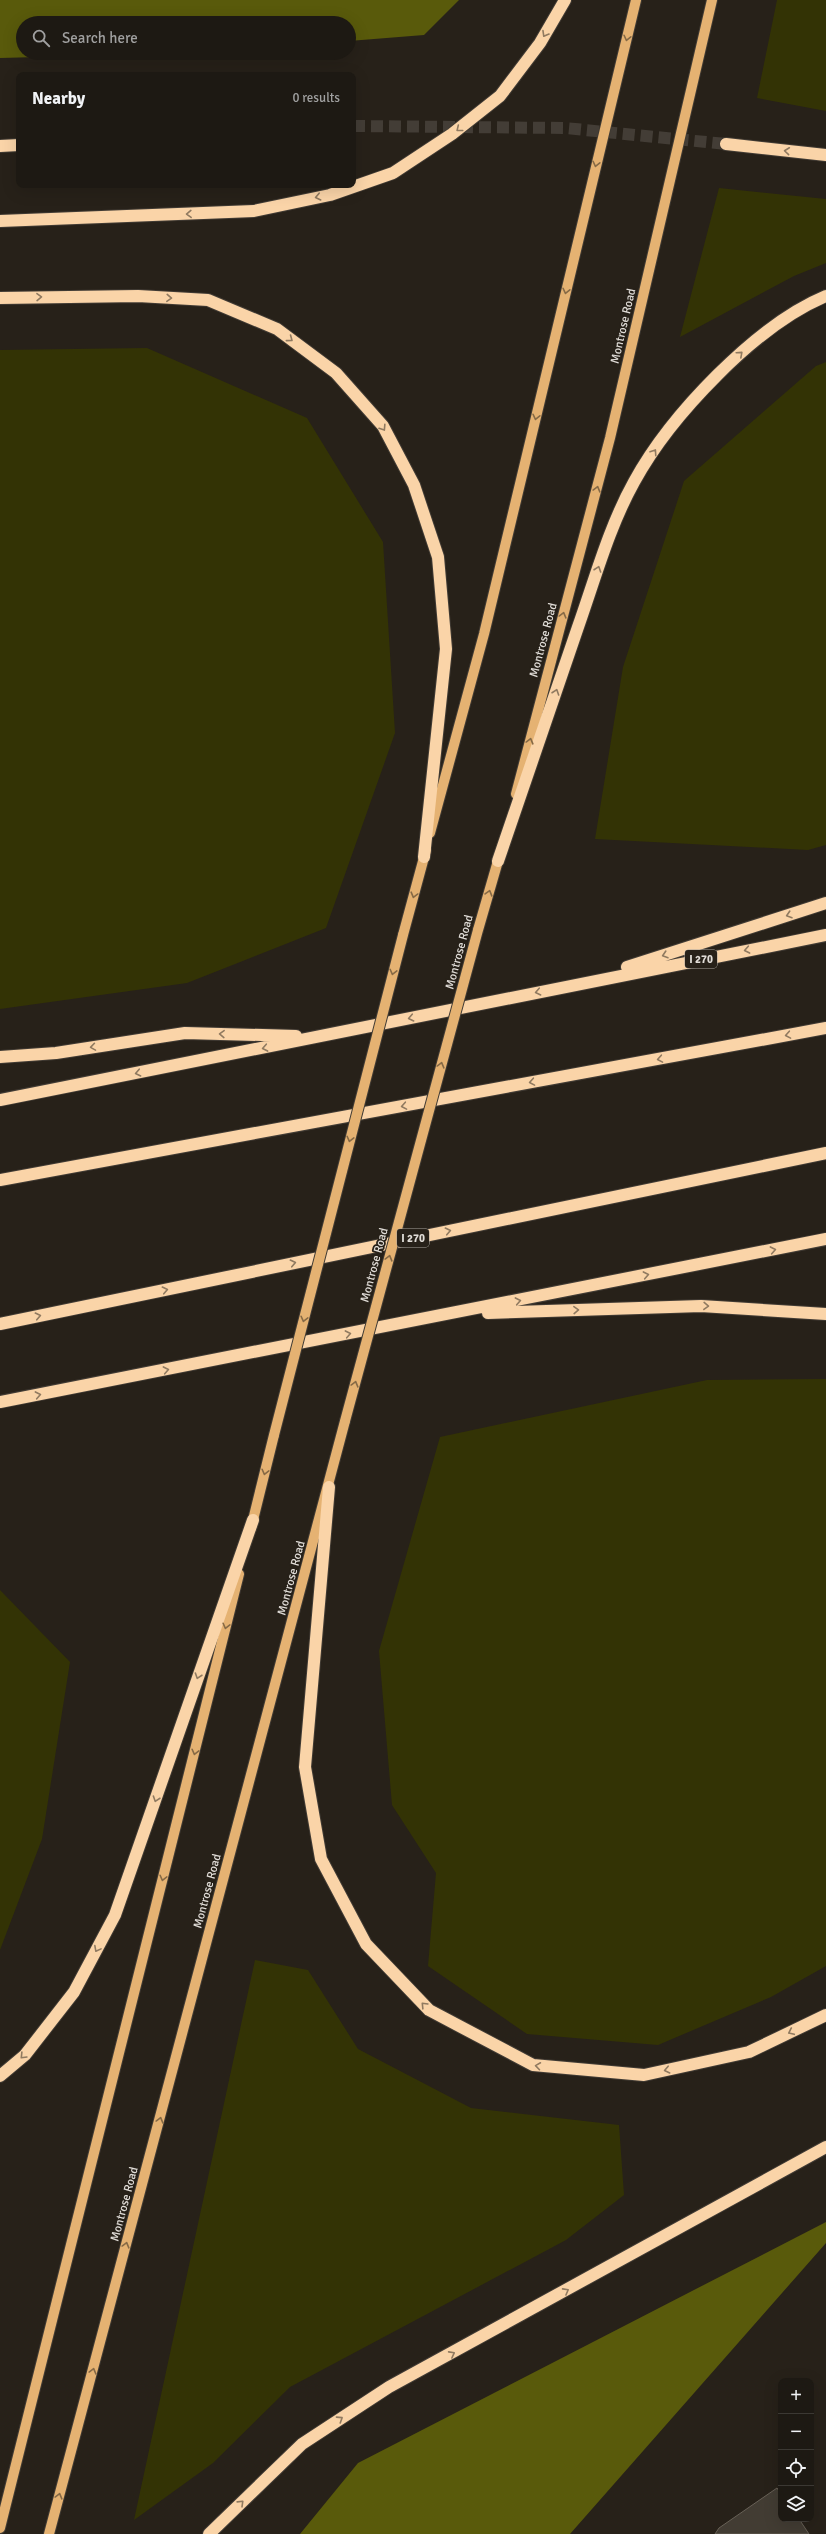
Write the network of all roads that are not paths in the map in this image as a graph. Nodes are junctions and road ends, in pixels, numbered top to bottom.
1 (565, 0) edge
2 (636, 0) edge
3 (712, 0) edge
4 (726, 144) tunnel mouth
5 (16, 145) edge
6 (0, 146) edge
7 (826, 155) edge
8 (356, 185) edge
9 (348, 188) edge
10 (0, 221) edge
11 (826, 296) edge
12 (0, 298) edge
13 (424, 857) junction
14 (498, 861) junction
15 (826, 903) edge
16 (826, 935) edge
17 (576, 984) junction
18 (826, 1028) edge
19 (317, 1037) junction
20 (0, 1057) edge
21 (0, 1100) edge
22 (826, 1153) edge
23 (0, 1180) edge
24 (826, 1239) edge
25 (453, 1314) junction
26 (826, 1314) edge
27 (0, 1324) edge
28 (0, 1402) edge
29 (329, 1487) junction
30 (253, 1520) junction
31 (826, 2015) edge
32 (0, 2076) edge
33 (826, 2147) edge
34 (0, 2528) edge
35 (210, 2533) edge
36 (49, 2534) edge

1 -> 8 highway
2 -> 13 main road
14 -> 3 main road, Montrose Road
7 -> 4 highway
5 - 6 highway
9 -> 10 highway
14 -> 11 highway
12 -> 13 highway
13 -> 30 main road, bridge
29 -> 14 main road, Montrose Road, bridge
15 -> 17 highway
16 -> 17 highway, I 270
17 -> 19 highway, I 270
18 -> 23 highway
19 -> 20 highway
19 -> 21 highway, I 270
27 -> 22 highway, I 270
25 -> 24 highway
25 -> 26 highway
28 -> 25 highway
31 -> 29 highway
36 -> 29 main road, Montrose Road
30 -> 32 highway
30 -> 34 main road
35 -> 33 highway

